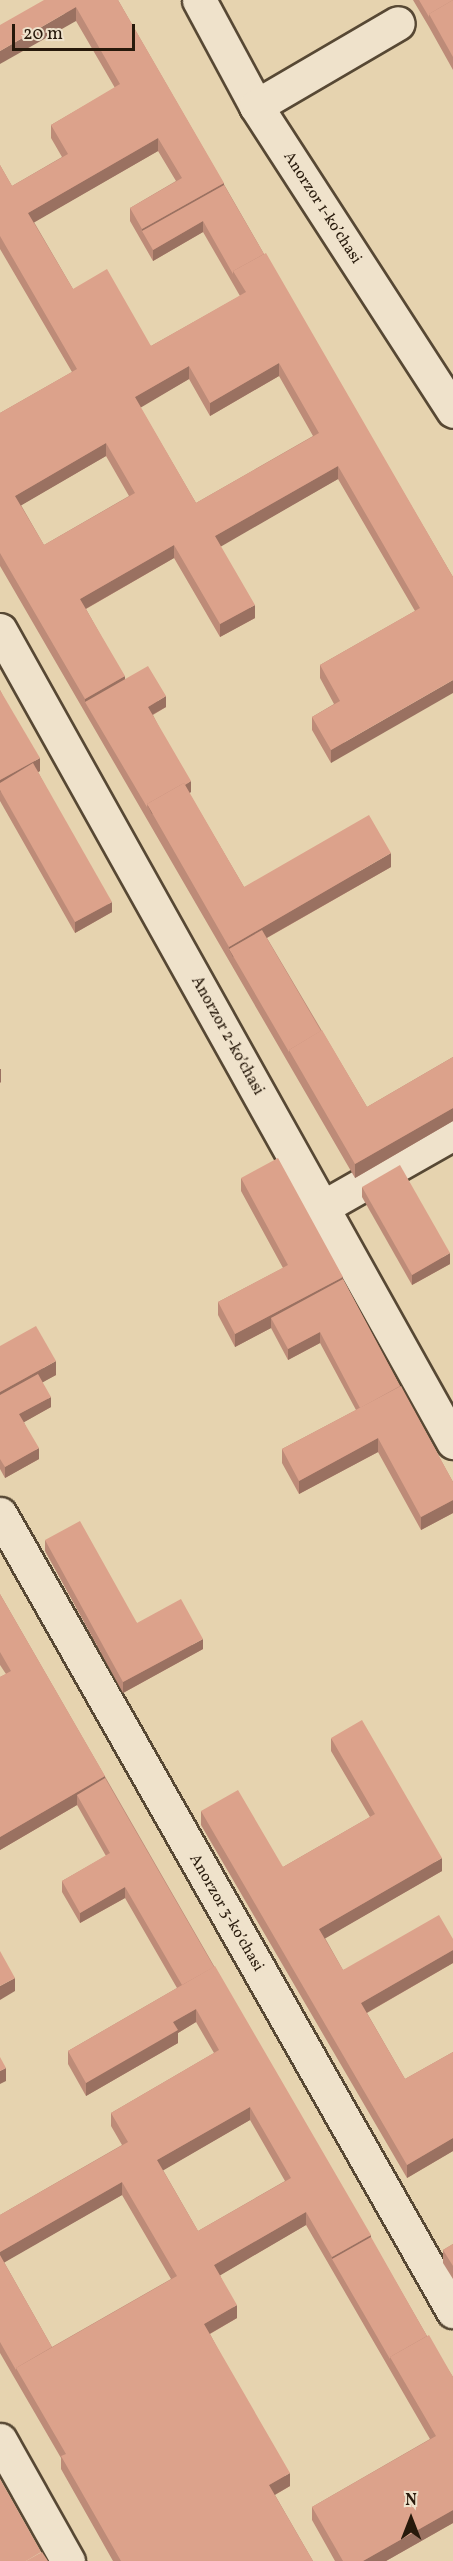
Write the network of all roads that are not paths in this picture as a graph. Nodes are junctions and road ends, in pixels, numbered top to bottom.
1 (199, 0) edge
2 (398, 23) dead end
3 (256, 106) junction
4 (453, 411) edge
5 (0, 630) edge
6 (453, 1133) edge
7 (323, 1207) junction
8 (453, 1442) edge
9 (0, 1514) edge
10 (453, 2311) edge
11 (0, 2440) edge
12 (68, 2561) edge

1 - 3 street, Аnorzor 1-koʼchasi
2 - 3 street
3 - 4 street, Аnorzor 1-koʼchasi
5 - 7 street, Аnorzor 2-koʼchasi
6 - 7 street
7 - 8 street, Аnorzor 2-koʼchasi
9 - 10 street, Аnorzor 3-koʼchasi
11 - 12 street

